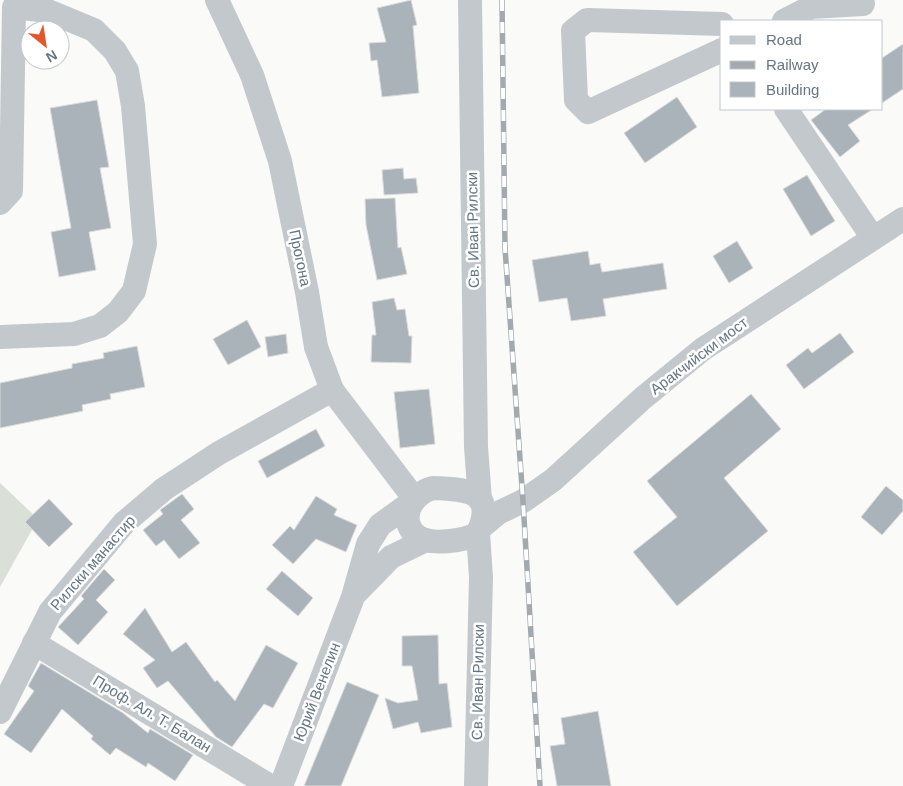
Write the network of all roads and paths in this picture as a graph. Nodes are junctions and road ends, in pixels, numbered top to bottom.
1 (217, 0) edge
2 (470, 0) edge
3 (862, 0) edge
4 (7, 6) edge
5 (786, 20) edge
6 (720, 24) edge
7 (720, 51) edge
8 (787, 110) edge
9 (0, 203) edge
10 (903, 219) edge
11 (873, 238) junction
12 (0, 337) edge
13 (332, 390) junction
14 (413, 500) junction
15 (473, 516) junction
16 (426, 540) junction
17 (353, 597) junction
18 (34, 643) junction
19 (0, 712) edge
20 (270, 786) edge
21 (281, 786) edge
22 (476, 786) edge

1 - 13 street, Прогона
2 - 15 street, Св. Иван Рилски
3 - 5 street
4 - 9 street
4 - 12 street
6 - 7 street
8 - 11 street
10 - 11 street, Аракчийски мост
11 - 15 street, Аракчийски мост
13 - 14 street, Прогона
13 - 18 street, Рилски манастир
14 - 15 street, Юрий Венелин
14 - 16 street
14 - 17 street, Юрий Венелин
15 - 16 street
15 - 22 street, Св. Иван Рилски
16 - 17 street, Юрий Венелин
17 - 21 street, Юрий Венелин
18 - 19 street, Рилски манастир
18 - 20 street, Проф. Ал. Т. Балан

